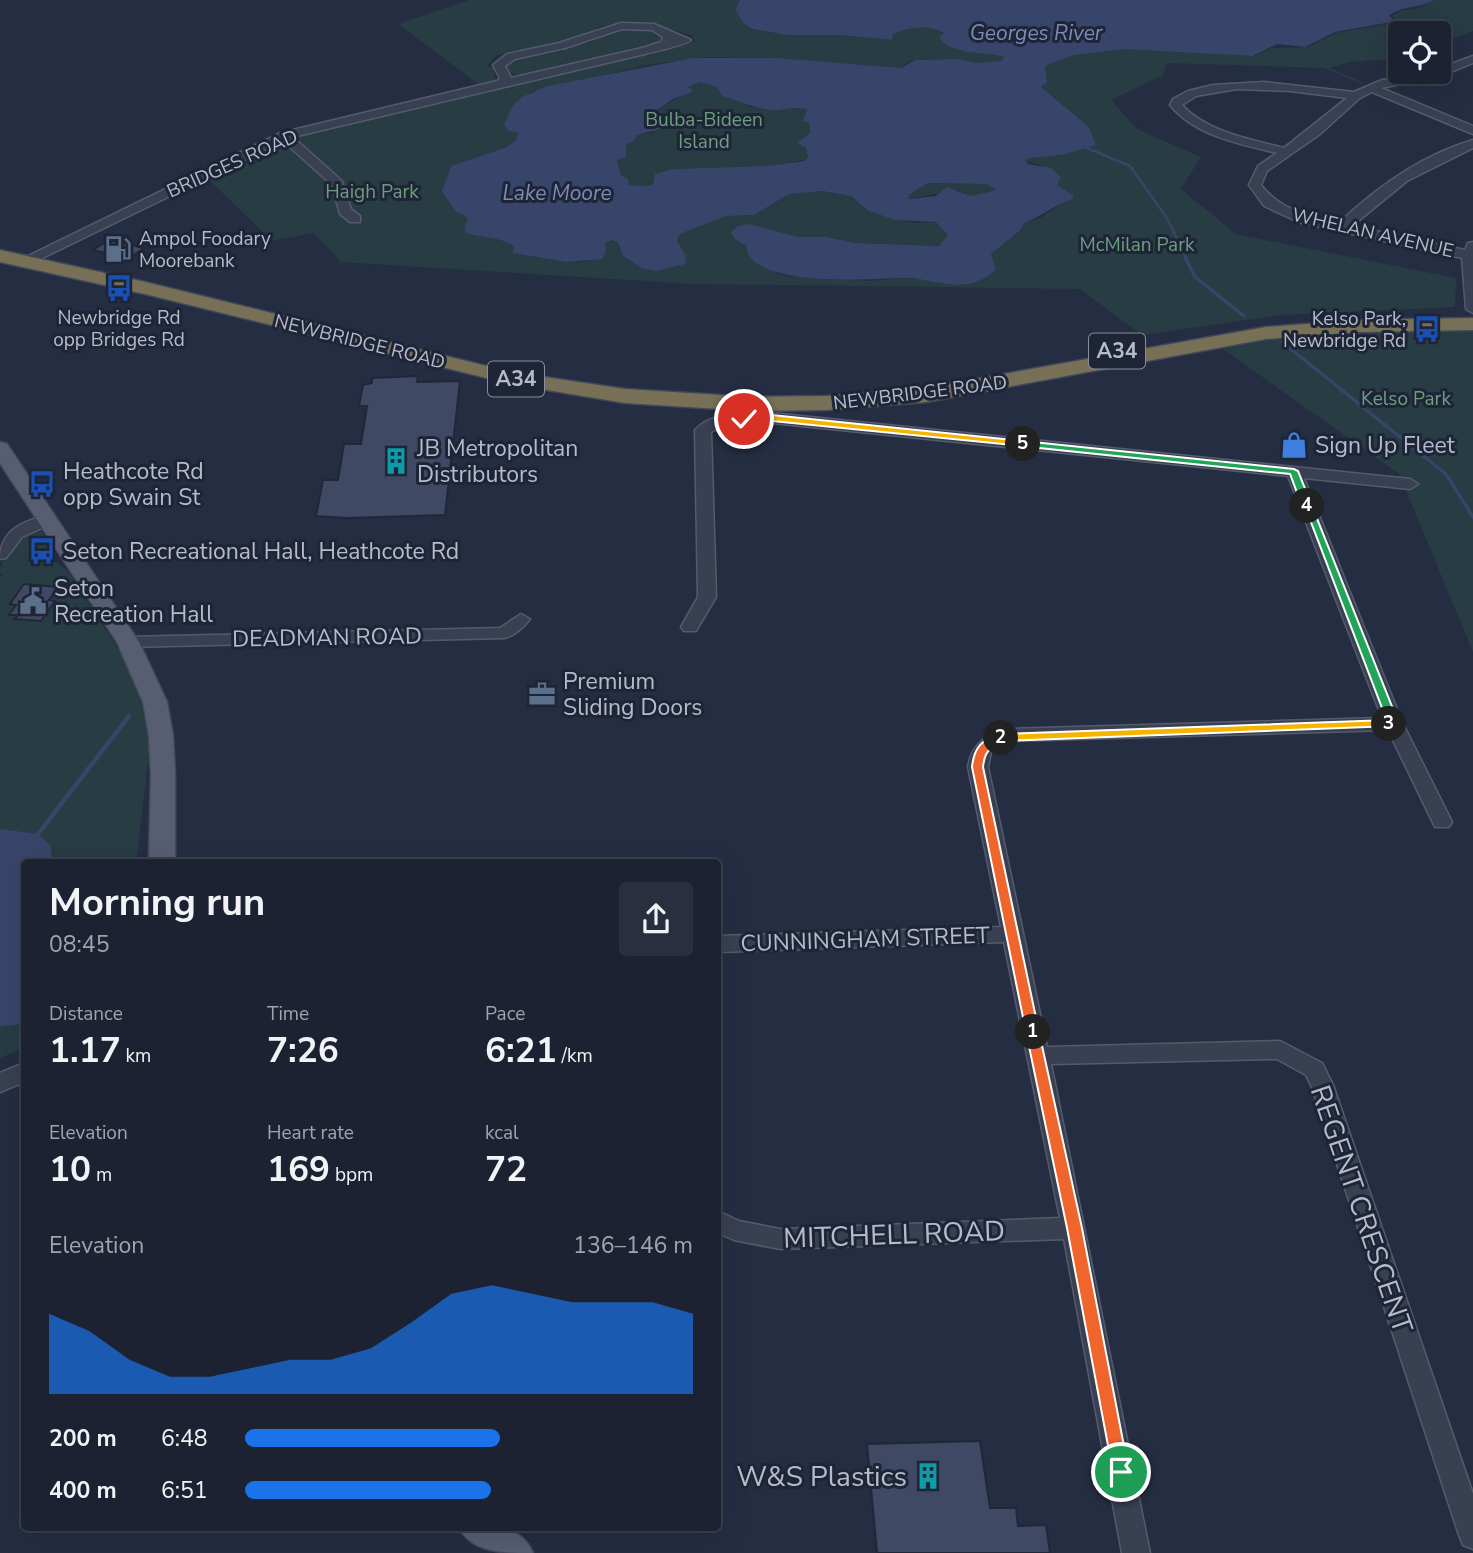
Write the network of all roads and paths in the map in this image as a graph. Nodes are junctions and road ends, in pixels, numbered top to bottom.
1 (1473, 59) edge
2 (505, 76) junction
3 (525, 78) junction
4 (492, 86) junction
5 (1371, 88) junction
6 (1356, 96) junction
7 (1473, 130) edge
8 (284, 136) junction
9 (1473, 144) edge
10 (1287, 152) junction
11 (355, 219) dead end
12 (1342, 228) junction
13 (0, 247) edge
14 (1471, 251) edge
15 (0, 256) edge
16 (30, 258) junction
17 (1473, 312) edge
18 (1473, 324) edge
19 (1282, 327) junction
20 (827, 406) junction
21 (0, 449) edge
22 (1294, 471) junction
23 (1410, 484) dead end
24 (47, 520) junction
25 (0, 554) edge
26 (521, 619) dead end
27 (690, 626) dead end
28 (128, 642) junction
29 (1394, 724) junction
30 (1442, 822) dead end
31 (162, 859) edge
32 (1012, 934) junction
33 (721, 944) edge
34 (1038, 1056) junction
35 (21, 1073) edge
36 (0, 1083) edge
37 (721, 1223) edge
38 (1074, 1228) junction
39 (482, 1531) edge
40 (1473, 1535) edge
41 (515, 1553) edge
42 (1136, 1553) edge

1 - 5 street, WHELAN AVENUE
2 - 3 street, BRIDGES ROAD
2 - 3 street, BRIDGES ROAD
2 - 4 street, BRIDGES ROAD
3 - 4 street, BRIDGES ROAD
4 - 8 street, BRIDGES ROAD
5 - 6 street, WHELAN AVENUE
5 - 7 street
6 - 10 street, WHELAN AVENUE
6 - 10 street
8 - 11 street
8 - 16 street, BRIDGES ROAD
9 - 12 street
10 - 12 street, WHELAN AVENUE
12 - 14 street, WHELAN AVENUE
13 - 16 highway, NEWBRIDGE ROAD / A34
14 - 17 street
15 - 16 highway, NEWBRIDGE ROAD / A34
16 - 20 highway, NEWBRIDGE ROAD / A34
17 - 19 highway, NEWBRIDGE ROAD / A34
18 - 19 highway, NEWBRIDGE ROAD / A34
19 - 20 highway, NEWBRIDGE ROAD / A34
20 - 22 street
20 - 27 street
21 - 24 main road
22 - 23 street
22 - 29 street
24 - 25 street
24 - 28 main road
26 - 28 street, DEADMAN ROAD
28 - 31 main road
29 - 30 street
29 - 32 street
32 - 33 street, CUNNINGHAM STREET
32 - 34 street
34 - 38 street
34 - 40 street, REGENT CRESCENT
35 - 36 street
37 - 38 street, MITCHELL ROAD
38 - 42 street
39 - 41 main road

